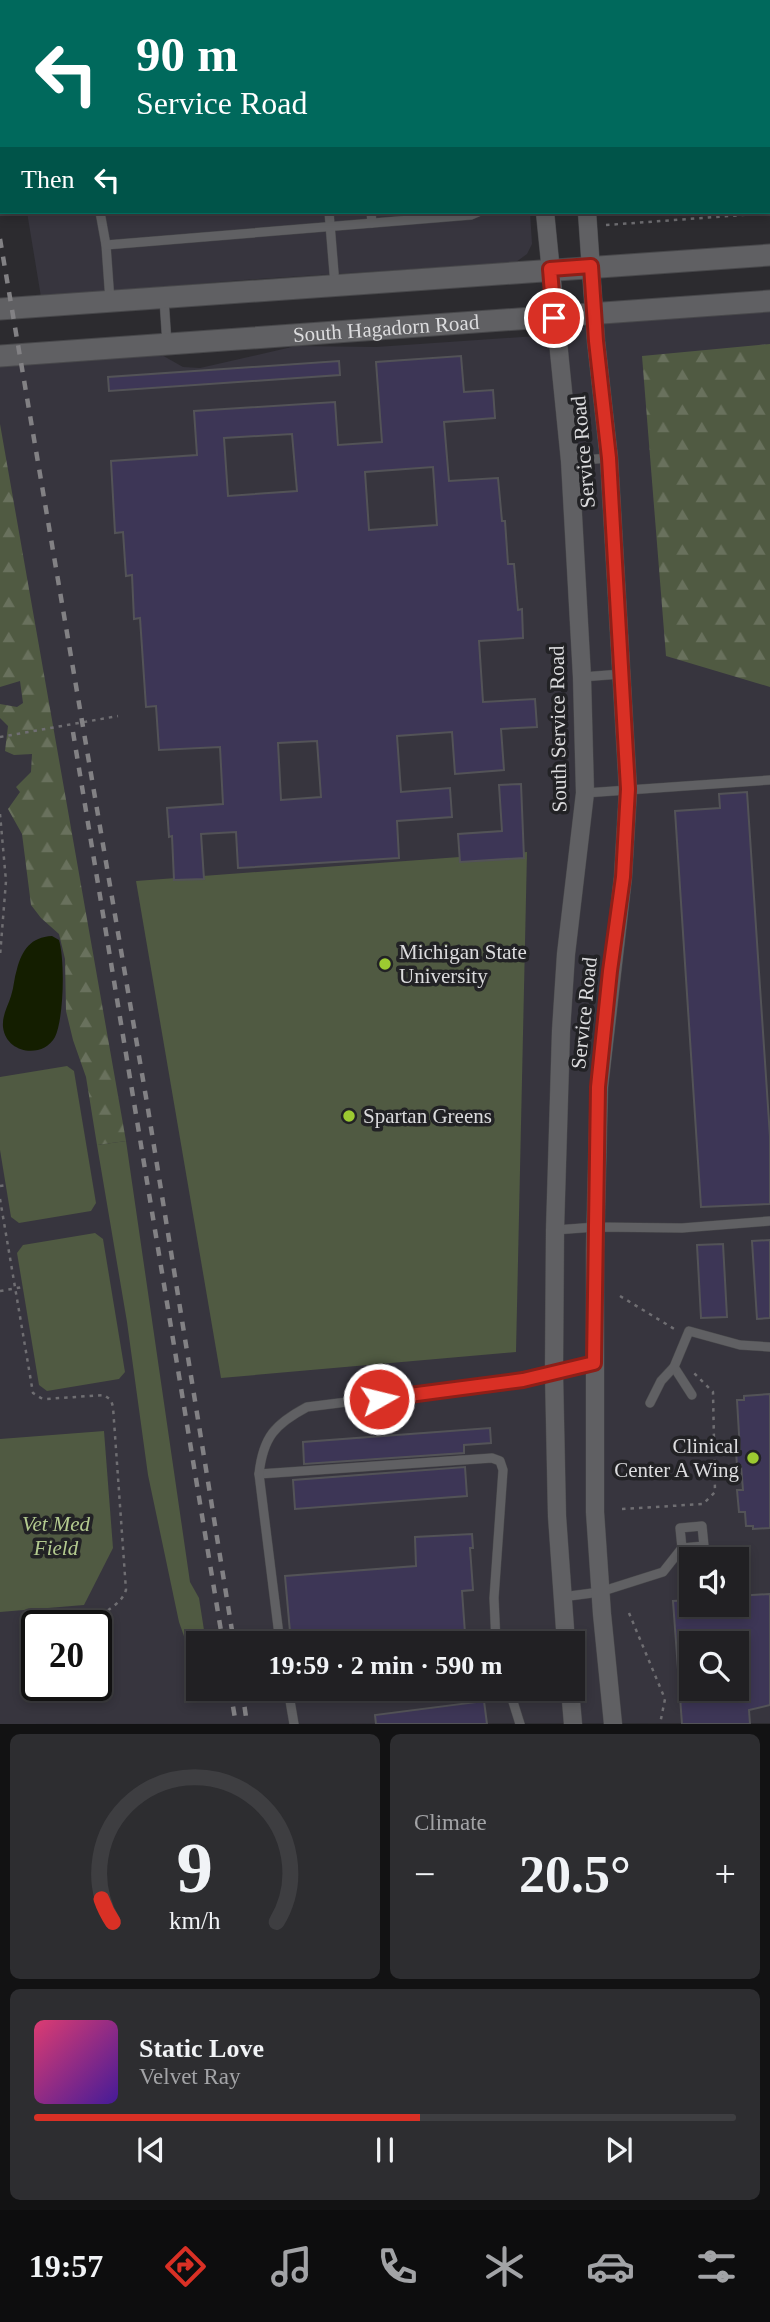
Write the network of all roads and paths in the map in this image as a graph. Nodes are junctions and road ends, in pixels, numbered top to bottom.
1 (100, 214) edge
2 (329, 214) edge
3 (371, 214) edge
4 (473, 214) edge
5 (545, 214) edge
6 (587, 214) edge
7 (756, 214) edge
8 (372, 223) junction
9 (604, 225) dead end
10 (330, 226) junction
11 (106, 245) junction
12 (770, 255) edge
13 (591, 266) junction
14 (550, 269) junction
15 (335, 285) junction
16 (163, 297) junction
17 (110, 301) junction
18 (770, 301) edge
19 (0, 309) edge
20 (595, 314) junction
21 (554, 318) junction
22 (167, 344) junction
23 (0, 356) edge
24 (609, 458) junction
25 (570, 461) junction
26 (621, 674) junction
27 (582, 677) junction
28 (118, 716) dead end
29 (0, 737) edge
30 (770, 780) edge
31 (628, 789) junction
32 (585, 793) junction
33 (0, 814) edge
34 (0, 956) edge
35 (6, 1185) dead end
36 (0, 1186) edge
37 (0, 1199) edge
38 (770, 1221) edge
39 (596, 1227) junction
40 (555, 1230) junction
41 (23, 1287) dead end
42 (15, 1289) junction
43 (0, 1291) edge
44 (770, 1347) edge
45 (33, 1351) dead end
46 (26, 1352) junction
47 (594, 1363) junction
48 (674, 1367) junction
49 (554, 1373) junction
50 (692, 1395) dead end
51 (650, 1403) dead end
52 (259, 1474) junction
53 (703, 1504) dead end
54 (622, 1509) dead end
55 (679, 1552) edge
56 (600, 1592) junction
57 (562, 1597) junction
58 (107, 1610) edge
59 (629, 1613) dead end
60 (279, 1631) edge
61 (495, 1631) edge
62 (565, 1631) edge
63 (290, 1701) edge
64 (513, 1701) edge
65 (571, 1701) edge
66 (294, 1724) edge
67 (520, 1724) edge
68 (573, 1724) edge
69 (613, 1724) edge
70 (660, 1724) edge

1 - 11 lane
2 - 10 lane
3 - 8 lane
4 - 8 lane
5 - 14 street, South Service Road
6 - 13 street, Service Road
7 - 9 path
8 - 10 lane
10 - 11 lane
10 - 15 lane
11 - 17 lane
12 - 13 street
13 - 14 street
13 - 20 street, Service Road
14 - 15 street
14 - 21 street, South Service Road
15 - 16 street
16 - 17 street
16 - 22 lane
17 - 19 street
18 - 20 street, South Hagadorn Road
20 - 21 street, South Hagadorn Road
20 - 24 street, Service Road
21 - 22 street, South Hagadorn Road
21 - 25 street, South Service Road
22 - 23 street, South Hagadorn Road
24 - 25 lane
24 - 26 street, Service Road
25 - 27 street, South Service Road
26 - 27 lane
26 - 31 street, Service Road
27 - 32 street, South Service Road
28 - 29 path
30 - 31 lane
31 - 32 lane
31 - 39 street, Service Road
32 - 40 street, South Service Road
33 - 34 path
35 - 36 path
37 - 42 path
38 - 39 lane
39 - 40 lane
39 - 47 street, Service Road
40 - 49 street
41 - 42 path
42 - 43 path
42 - 46 path
44 - 48 lane
45 - 46 path
46 - 58 path
47 - 49 lane
47 - 56 street, Service Road
48 - 50 lane
48 - 51 lane
49 - 52 lane
49 - 57 street
52 - 60 lane
52 - 61 lane
53 - 54 path
55 - 56 lane
56 - 57 lane
56 - 69 street, Service Road
57 - 62 street
59 - 70 path
63 - 66 lane
64 - 67 lane
65 - 68 street

